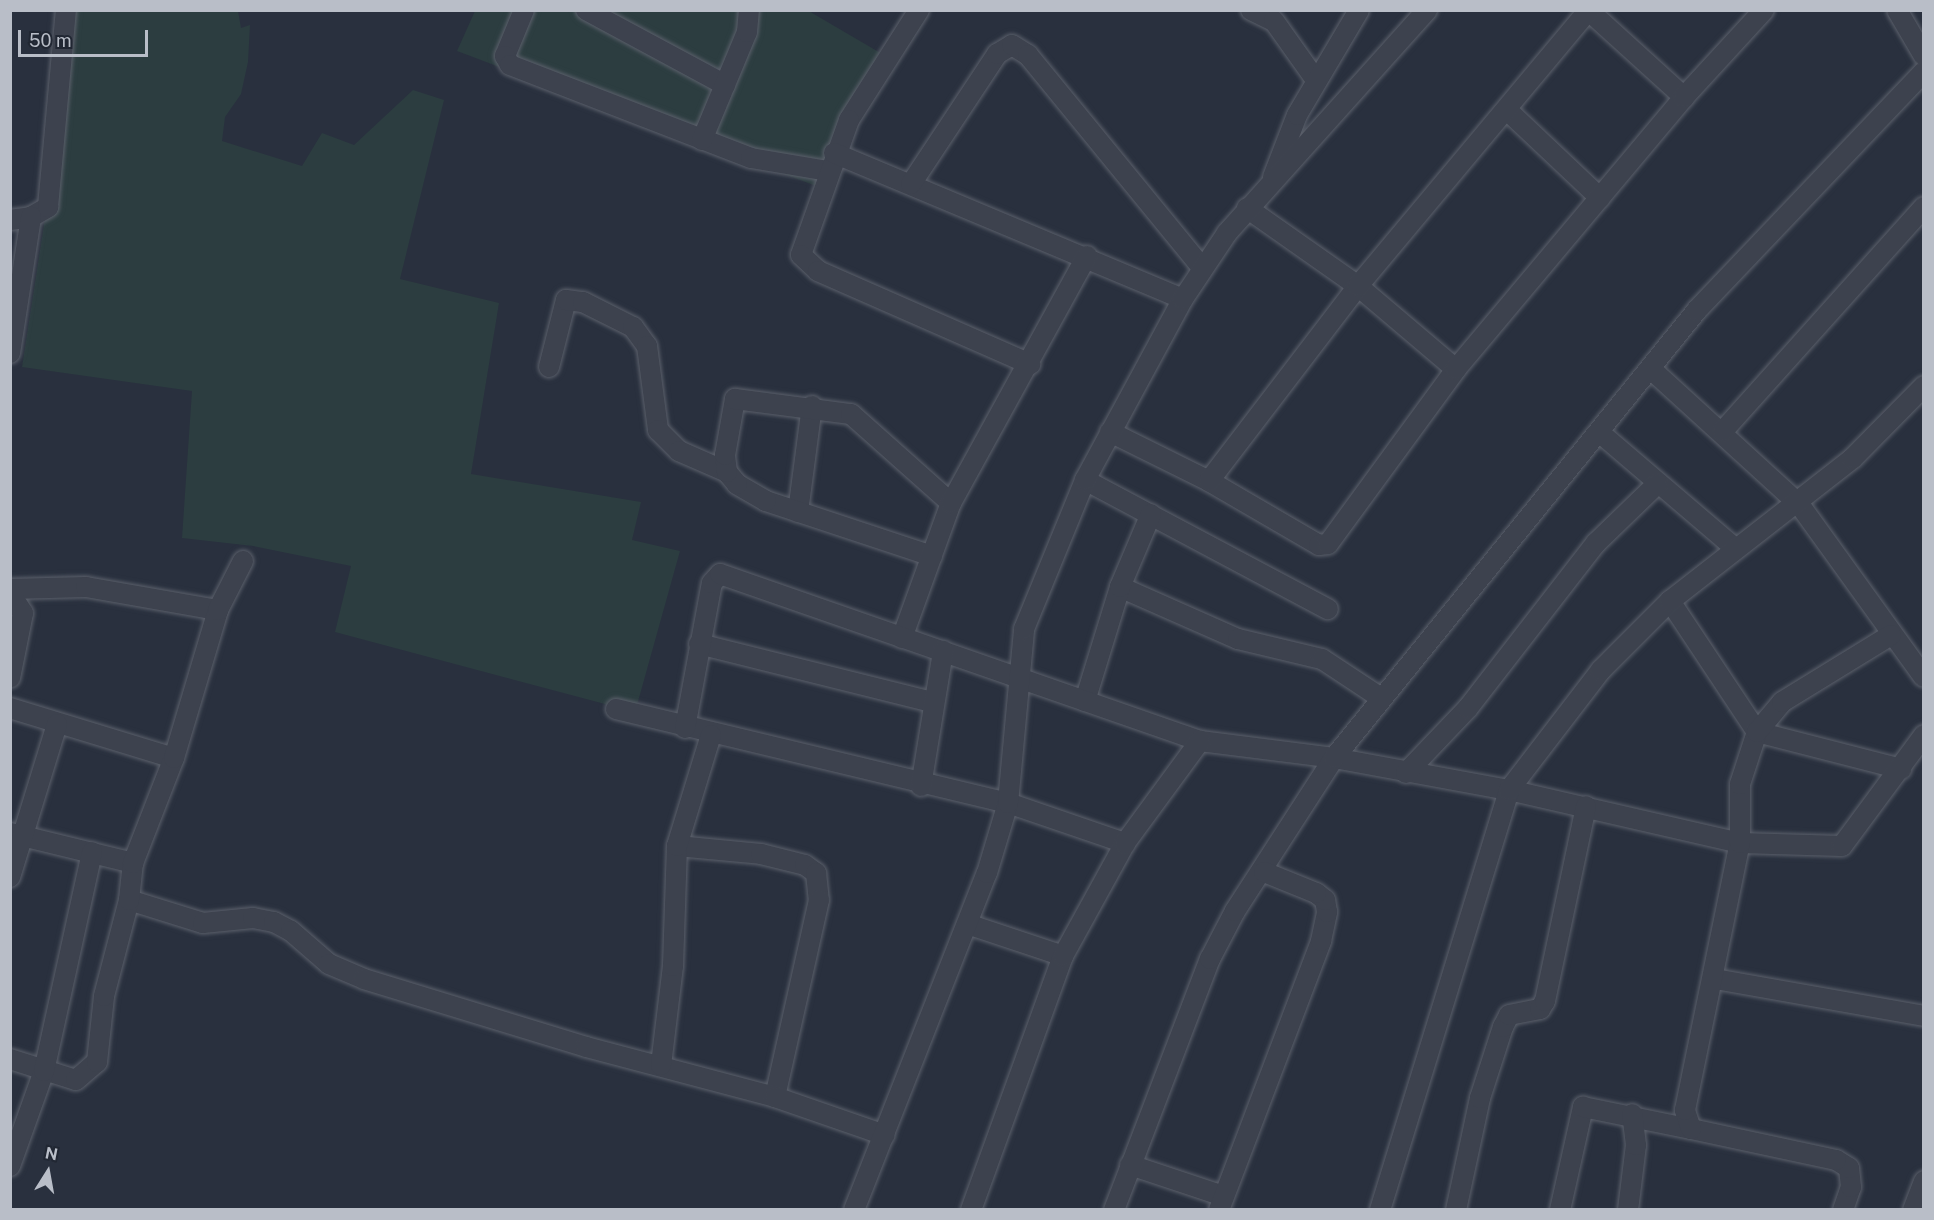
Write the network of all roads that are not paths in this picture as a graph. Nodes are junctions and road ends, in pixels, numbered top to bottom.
1 (66, 10) edge
2 (525, 10) edge
3 (586, 10) edge
4 (749, 10) edge
5 (919, 10) edge
6 (1251, 10) edge
7 (1359, 10) edge
8 (1427, 10) edge
9 (1764, 10) edge
10 (1897, 10) edge
11 (1589, 11) edge
12 (609, 16) edge
13 (1923, 56) edge
14 (1923, 72) edge
15 (1316, 80) junction
16 (724, 85) junction
17 (1684, 97) junction
18 (1507, 110) junction
19 (702, 140) junction
20 (831, 162) junction
21 (1271, 183) junction
22 (911, 184) junction
23 (1600, 198) junction
24 (1923, 207) edge
25 (1246, 208) junction
26 (31, 217) junction
27 (10, 220) edge
28 (1088, 256) junction
29 (1203, 270) junction
30 (1359, 286) junction
31 (1183, 299) junction
32 (14, 306) edge
33 (10, 353) edge
34 (1030, 364) junction
35 (549, 367) dead end
36 (1456, 369) junction
37 (1652, 370) junction
38 (1923, 386) edge
39 (812, 406) junction
40 (1723, 431) junction
41 (1110, 432) junction
42 (1599, 432) junction
43 (727, 472) junction
44 (1085, 480) junction
45 (1209, 481) junction
46 (1657, 484) junction
47 (951, 503) junction
48 (1799, 504) junction
49 (798, 512) junction
50 (1151, 514) junction
51 (1735, 548) junction
52 (932, 556) junction
53 (243, 561) dead end
54 (1120, 587) junction
55 (10, 591) edge
56 (1670, 601) junction
57 (1328, 609) dead end
58 (218, 610) junction
59 (1891, 635) junction
60 (902, 638) junction
61 (699, 644) junction
62 (943, 651) junction
63 (1923, 677) edge
64 (10, 678) edge
65 (1018, 679) junction
66 (1381, 698) junction
67 (1085, 701) junction
68 (932, 702) junction
69 (10, 708) edge
70 (616, 709) dead end
71 (57, 724) junction
72 (685, 728) junction
73 (1757, 732) junction
74 (711, 735) junction
75 (1923, 735) edge
76 (1200, 741) junction
77 (174, 758) junction
78 (1334, 758) junction
79 (1901, 769) junction
80 (1406, 773) junction
81 (921, 786) junction
82 (1509, 790) junction
83 (1008, 803) junction
84 (1586, 806) junction
85 (16, 834) edge
86 (1125, 843) junction
87 (1740, 843) junction
88 (677, 846) junction
89 (92, 852) junction
90 (133, 863) junction
91 (1264, 872) junction
92 (10, 877) edge
93 (129, 900) junction
94 (970, 925) junction
95 (1063, 956) junction
96 (1715, 979) junction
97 (1921, 1011) edge
98 (10, 1059) edge
99 (660, 1065) junction
100 (44, 1071) junction
101 (775, 1097) junction
102 (1632, 1114) junction
103 (1692, 1129) junction
104 (885, 1135) junction
105 (1130, 1165) junction
106 (10, 1166) edge
107 (1923, 1181) edge
108 (1221, 1202) edge
109 (854, 1209) edge
110 (971, 1209) edge
111 (1114, 1209) edge
112 (1380, 1209) edge
113 (1456, 1209) edge
114 (1560, 1209) edge
115 (1628, 1209) edge
116 (1843, 1209) edge
117 (1913, 1209) edge

1 - 26 street
2 - 19 street
3 - 12 street
4 - 16 street
5 - 20 street
6 - 15 street
7 - 15 street
8 - 21 street
9 - 17 street
10 - 13 street
11 - 17 street
11 - 18 street
12 - 16 street
14 - 37 street
15 - 21 street
16 - 19 street
17 - 23 street
18 - 23 street
18 - 30 street
19 - 20 street
20 - 22 street
20 - 34 street
21 - 25 street
22 - 28 street
22 - 29 street
23 - 36 street
24 - 40 street
25 - 29 street
25 - 30 street
26 - 27 street
26 - 32 street
28 - 31 street
28 - 34 street
29 - 31 street
30 - 36 street
30 - 45 street
31 - 41 street
32 - 33 street
34 - 47 street
35 - 43 street
36 - 45 street
37 - 40 street
37 - 42 street
38 - 48 street
39 - 43 street
39 - 47 street
39 - 49 street
40 - 48 street
41 - 44 street
41 - 45 street
42 - 46 street
42 - 66 street
43 - 49 street
44 - 50 street
44 - 65 street
46 - 51 street
46 - 80 street
47 - 52 street
48 - 51 street
48 - 59 street
49 - 52 street
50 - 54 street
50 - 57 street
51 - 56 street
52 - 60 street
53 - 58 street
54 - 66 street
54 - 67 street
55 - 58 street
55 - 64 street
56 - 73 street
56 - 82 street
58 - 77 street
59 - 63 street
59 - 73 street
60 - 61 street
60 - 62 street
61 - 68 street
61 - 72 street
62 - 65 street
62 - 68 street
65 - 67 street
65 - 83 street
66 - 78 street
67 - 76 street
68 - 81 street
69 - 71 street
70 - 72 street
71 - 77 street
71 - 85 street
72 - 74 street
73 - 79 street
73 - 87 street
74 - 81 street
74 - 88 street
75 - 79 street
76 - 78 street
76 - 86 street
77 - 90 street
78 - 80 street
78 - 91 street
79 - 87 street
80 - 82 street
81 - 83 street
82 - 84 street
82 - 112 street
83 - 86 street
83 - 94 street
84 - 87 street
84 - 113 street
85 - 89 street
85 - 92 street
86 - 95 street
87 - 96 street
88 - 99 street
88 - 101 street
89 - 90 street
89 - 100 street
90 - 93 street
91 - 105 street
91 - 108 street
93 - 99 street
93 - 100 street
94 - 95 street
94 - 104 street
95 - 110 street
96 - 97 street
96 - 103 street
98 - 100 street
99 - 101 street
100 - 106 street
101 - 104 street
102 - 103 street
102 - 114 street
102 - 115 street
103 - 116 street
104 - 109 street
105 - 108 street
105 - 111 street
107 - 117 street

